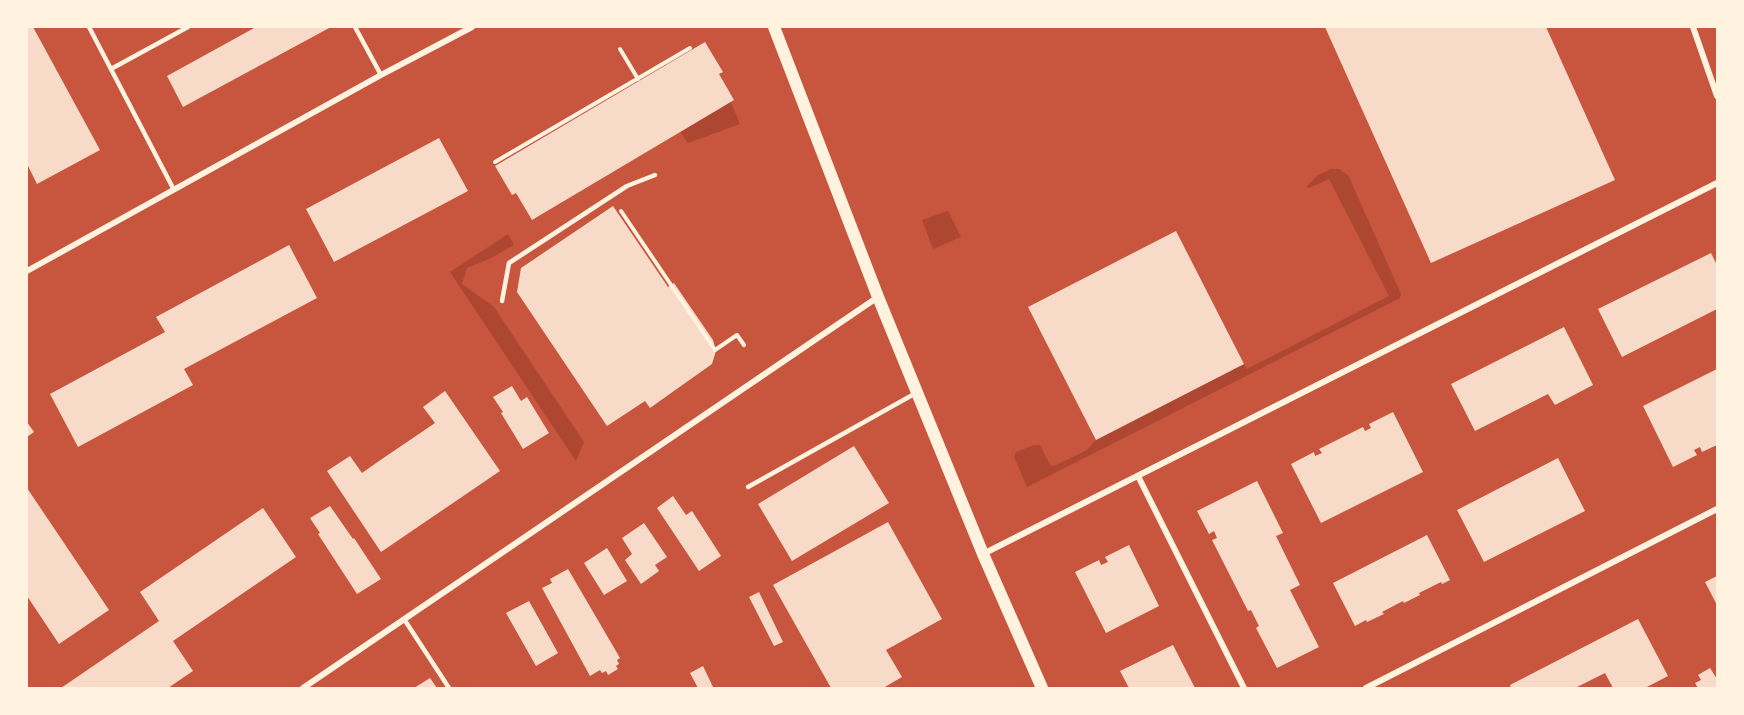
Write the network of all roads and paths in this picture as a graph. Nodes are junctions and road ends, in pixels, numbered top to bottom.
1 (89, 27) edge
2 (188, 27) edge
3 (355, 27) edge
4 (472, 27) edge
5 (774, 27) edge
6 (1694, 27) edge
7 (690, 48) dead end
8 (620, 49) dead end
9 (111, 69) junction
10 (381, 75) junction
11 (638, 79) junction
12 (1717, 96) edge
13 (495, 162) dead end
14 (655, 175) dead end
15 (1717, 183) edge
16 (174, 190) junction
17 (617, 205) dead end
18 (27, 271) edge
19 (878, 297) junction
20 (502, 300) dead end
21 (744, 345) dead end
22 (916, 392) junction
23 (1138, 477) junction
24 (748, 487) dead end
25 (1717, 509) edge
26 (983, 554) junction
27 (404, 619) junction
28 (303, 688) edge
29 (449, 688) edge
30 (1042, 688) edge
31 (1244, 688) edge
32 (1366, 688) edge

1 - 9 lane
2 - 9 lane
3 - 10 lane
4 - 10 street
5 - 19 main road
6 - 12 street
7 - 11 path
8 - 11 path
9 - 16 lane
10 - 16 street
11 - 13 path
14 - 20 lane
15 - 23 street
16 - 18 street
17 - 21 path
19 - 22 main road
19 - 27 street
22 - 24 lane
22 - 26 main road
23 - 26 street
23 - 31 street
25 - 32 street
26 - 30 main road
27 - 28 street
27 - 29 lane

